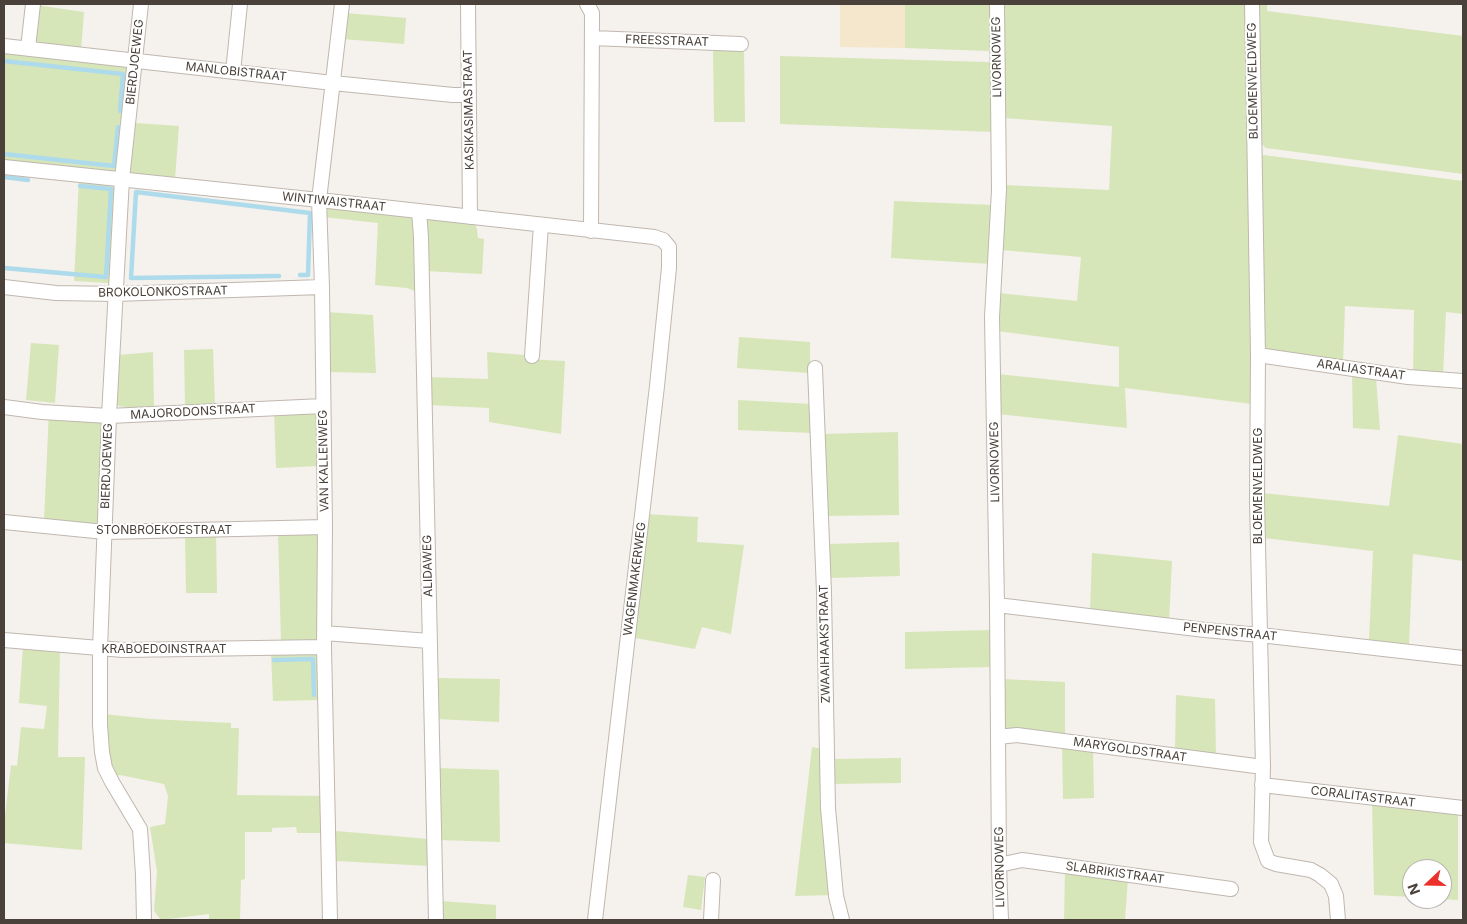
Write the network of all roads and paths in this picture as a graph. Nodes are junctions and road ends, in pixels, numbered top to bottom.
1 (33, 4) edge
2 (141, 4) edge
3 (240, 4) edge
4 (342, 4) edge
5 (468, 4) edge
6 (587, 4) edge
7 (996, 4) edge
8 (1252, 4) edge
9 (592, 38) junction
10 (742, 44) dead end
11 (4, 46) edge
12 (28, 48) junction
13 (135, 62) junction
14 (233, 72) junction
15 (333, 83) junction
16 (469, 95) junction
17 (4, 167) edge
18 (122, 179) junction
19 (319, 200) junction
20 (419, 211) junction
21 (470, 217) junction
22 (541, 225) junction
23 (591, 231) junction
24 (663, 240) joint
25 (4, 286) edge
26 (322, 287) junction
27 (115, 294) junction
28 (1258, 354) junction
29 (532, 356) dead end
30 (815, 368) dead end
31 (1463, 381) edge
32 (324, 406) junction
33 (4, 407) edge
34 (109, 416) junction
35 (4, 522) edge
36 (325, 527) junction
37 (105, 532) junction
38 (997, 605) junction
39 (1260, 635) junction
40 (4, 640) edge
41 (324, 640) junction
42 (429, 641) junction
43 (100, 649) junction
44 (1463, 658) edge
45 (998, 737) junction
46 (1263, 767) junction
47 (1262, 785) junction
48 (1463, 808) edge
49 (999, 865) junction
50 (713, 880) dead end
51 (1231, 889) dead end
52 (144, 920) edge
53 (330, 920) edge
54 (436, 920) edge
55 (595, 920) edge
56 (711, 920) edge
57 (842, 920) edge
58 (1001, 920) edge
59 (1338, 920) edge

1 - 12 street
2 - 13 street, BIERDJOEWEG
3 - 14 street
4 - 15 street, VAN KALLENWEG
5 - 16 street, KASIKASIMASTRAAT
6 - 9 street
7 - 38 street, LIVORNOWEG
8 - 28 street, BLOEMENVELDWEG
9 - 10 street, FREESSTRAAT
9 - 23 street
11 - 12 street, MANLOBISTRAAT
12 - 13 street, MANLOBISTRAAT
13 - 14 street, MANLOBISTRAAT
13 - 18 street, BIERDJOEWEG
14 - 15 street, MANLOBISTRAAT
15 - 16 street, MANLOBISTRAAT
15 - 19 street, VAN KALLENWEG
16 - 21 street, KASIKASIMASTRAAT
17 - 18 street, WINTIWAISTRAAT
18 - 19 street, WINTIWAISTRAAT
18 - 27 street, BIERDJOEWEG
19 - 20 street, WINTIWAISTRAAT
19 - 26 street, VAN KALLENWEG
20 - 21 street, WINTIWAISTRAAT
20 - 42 street, ALIDAWEG
21 - 22 street, WINTIWAISTRAAT
22 - 23 street, WINTIWAISTRAAT
22 - 29 street
23 - 24 street, WINTIWAISTRAAT
24 - 55 street, WAGENMAKERWEG
25 - 27 street, BROKOLONKOSTRAAT
26 - 27 street, BROKOLONKOSTRAAT
26 - 32 street, VAN KALLENWEG
27 - 34 street, BIERDJOEWEG
28 - 31 street, ARALIASTRAAT
28 - 39 street, BLOEMENVELDWEG
30 - 57 street, ZWAAIHAAKSTRAAT
32 - 34 street, MAJORODONSTRAAT
32 - 36 street, VAN KALLENWEG
33 - 34 street, MAJORODONSTRAAT
34 - 37 street, BIERDJOEWEG
35 - 37 street, STONBROEKOESTRAAT
36 - 37 street, STONBROEKOESTRAAT
36 - 41 street, VAN KALLENWEG
37 - 43 street, BIERDJOEWEG
38 - 39 street, PENPENSTRAAT
38 - 45 street, LIVORNOWEG
39 - 44 street, PENPENSTRAAT
39 - 46 street, BLOEMENVELDWEG
40 - 43 street, KRABOEDOINSTRAAT
41 - 42 street, KRABOEDOINSTRAAT
41 - 43 street, KRABOEDOINSTRAAT
41 - 53 street, VAN KALLENWEG
42 - 54 street, ALIDAWEG
43 - 52 street, BIERDJOEWEG
45 - 46 street, MARYGOLDSTRAAT
45 - 49 street, LIVORNOWEG
46 - 47 street, BLOEMENVELDWEG
47 - 48 street, CORALITASTRAAT
47 - 59 street, BLOEMENVELDWEG
49 - 51 street, SLABRIKISTRAAT
49 - 58 street, LIVORNOWEG
50 - 56 street

